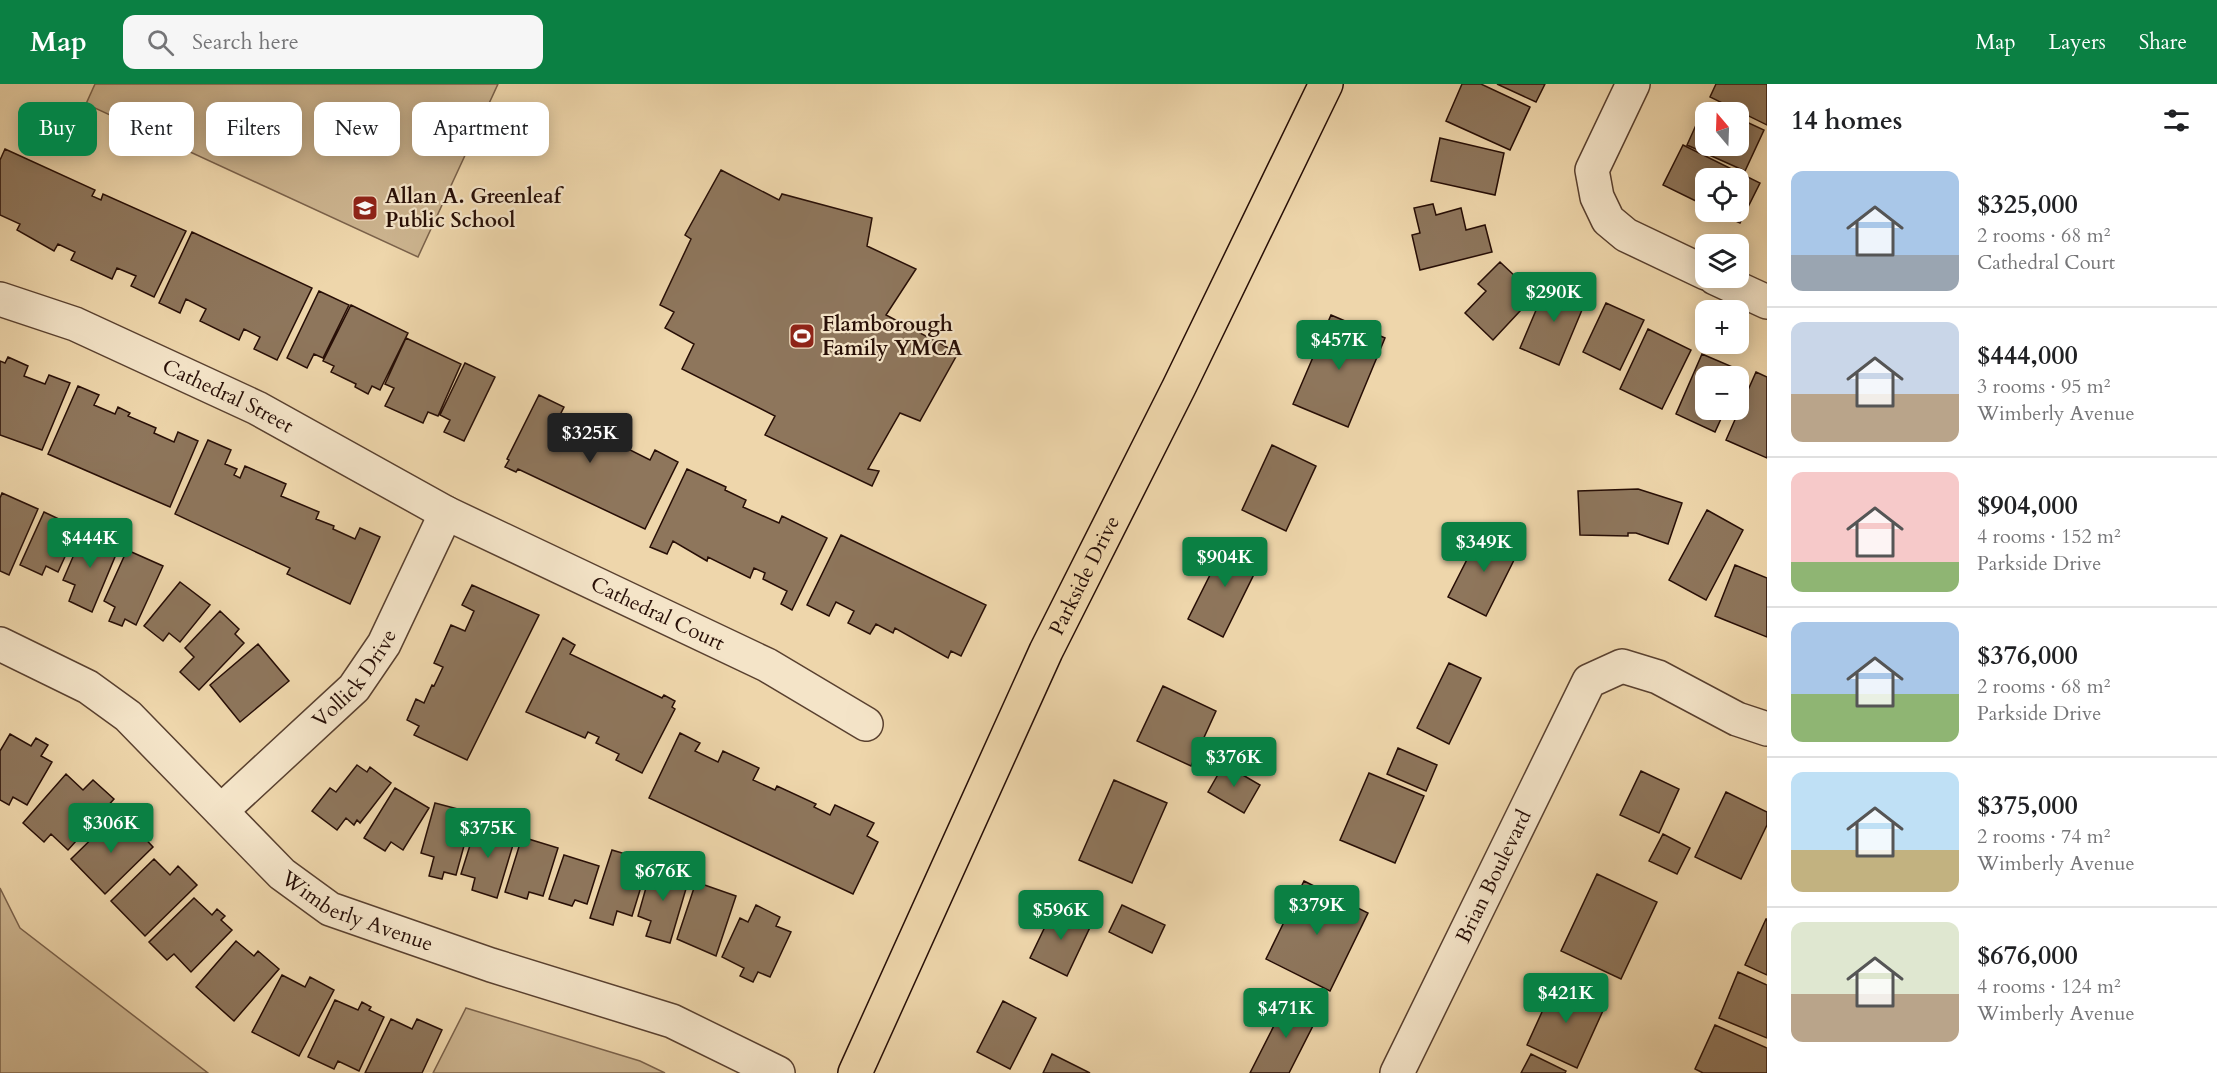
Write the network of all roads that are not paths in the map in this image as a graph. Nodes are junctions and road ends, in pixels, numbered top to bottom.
1 (1326, 84) edge
2 (1633, 84) edge
3 (1695, 268) edge
4 (1737, 288) edge
5 (0, 299) edge
6 (1767, 302) edge
7 (446, 513) junction
8 (0, 644) edge
9 (866, 723) dead end
10 (1767, 729) edge
11 (221, 812) junction
12 (778, 1073) edge
13 (855, 1073) edge
14 (1397, 1073) edge

1 - 13 main road, Parkside Drive
2 - 3 street
4 - 6 street
5 - 7 street, Cathedral Street
7 - 9 street, Cathedral Court
7 - 11 street, Vollick Drive
8 - 11 street, Wimberly Avenue
10 - 14 street, Brian Boulevard
11 - 12 street, Wimberly Avenue

